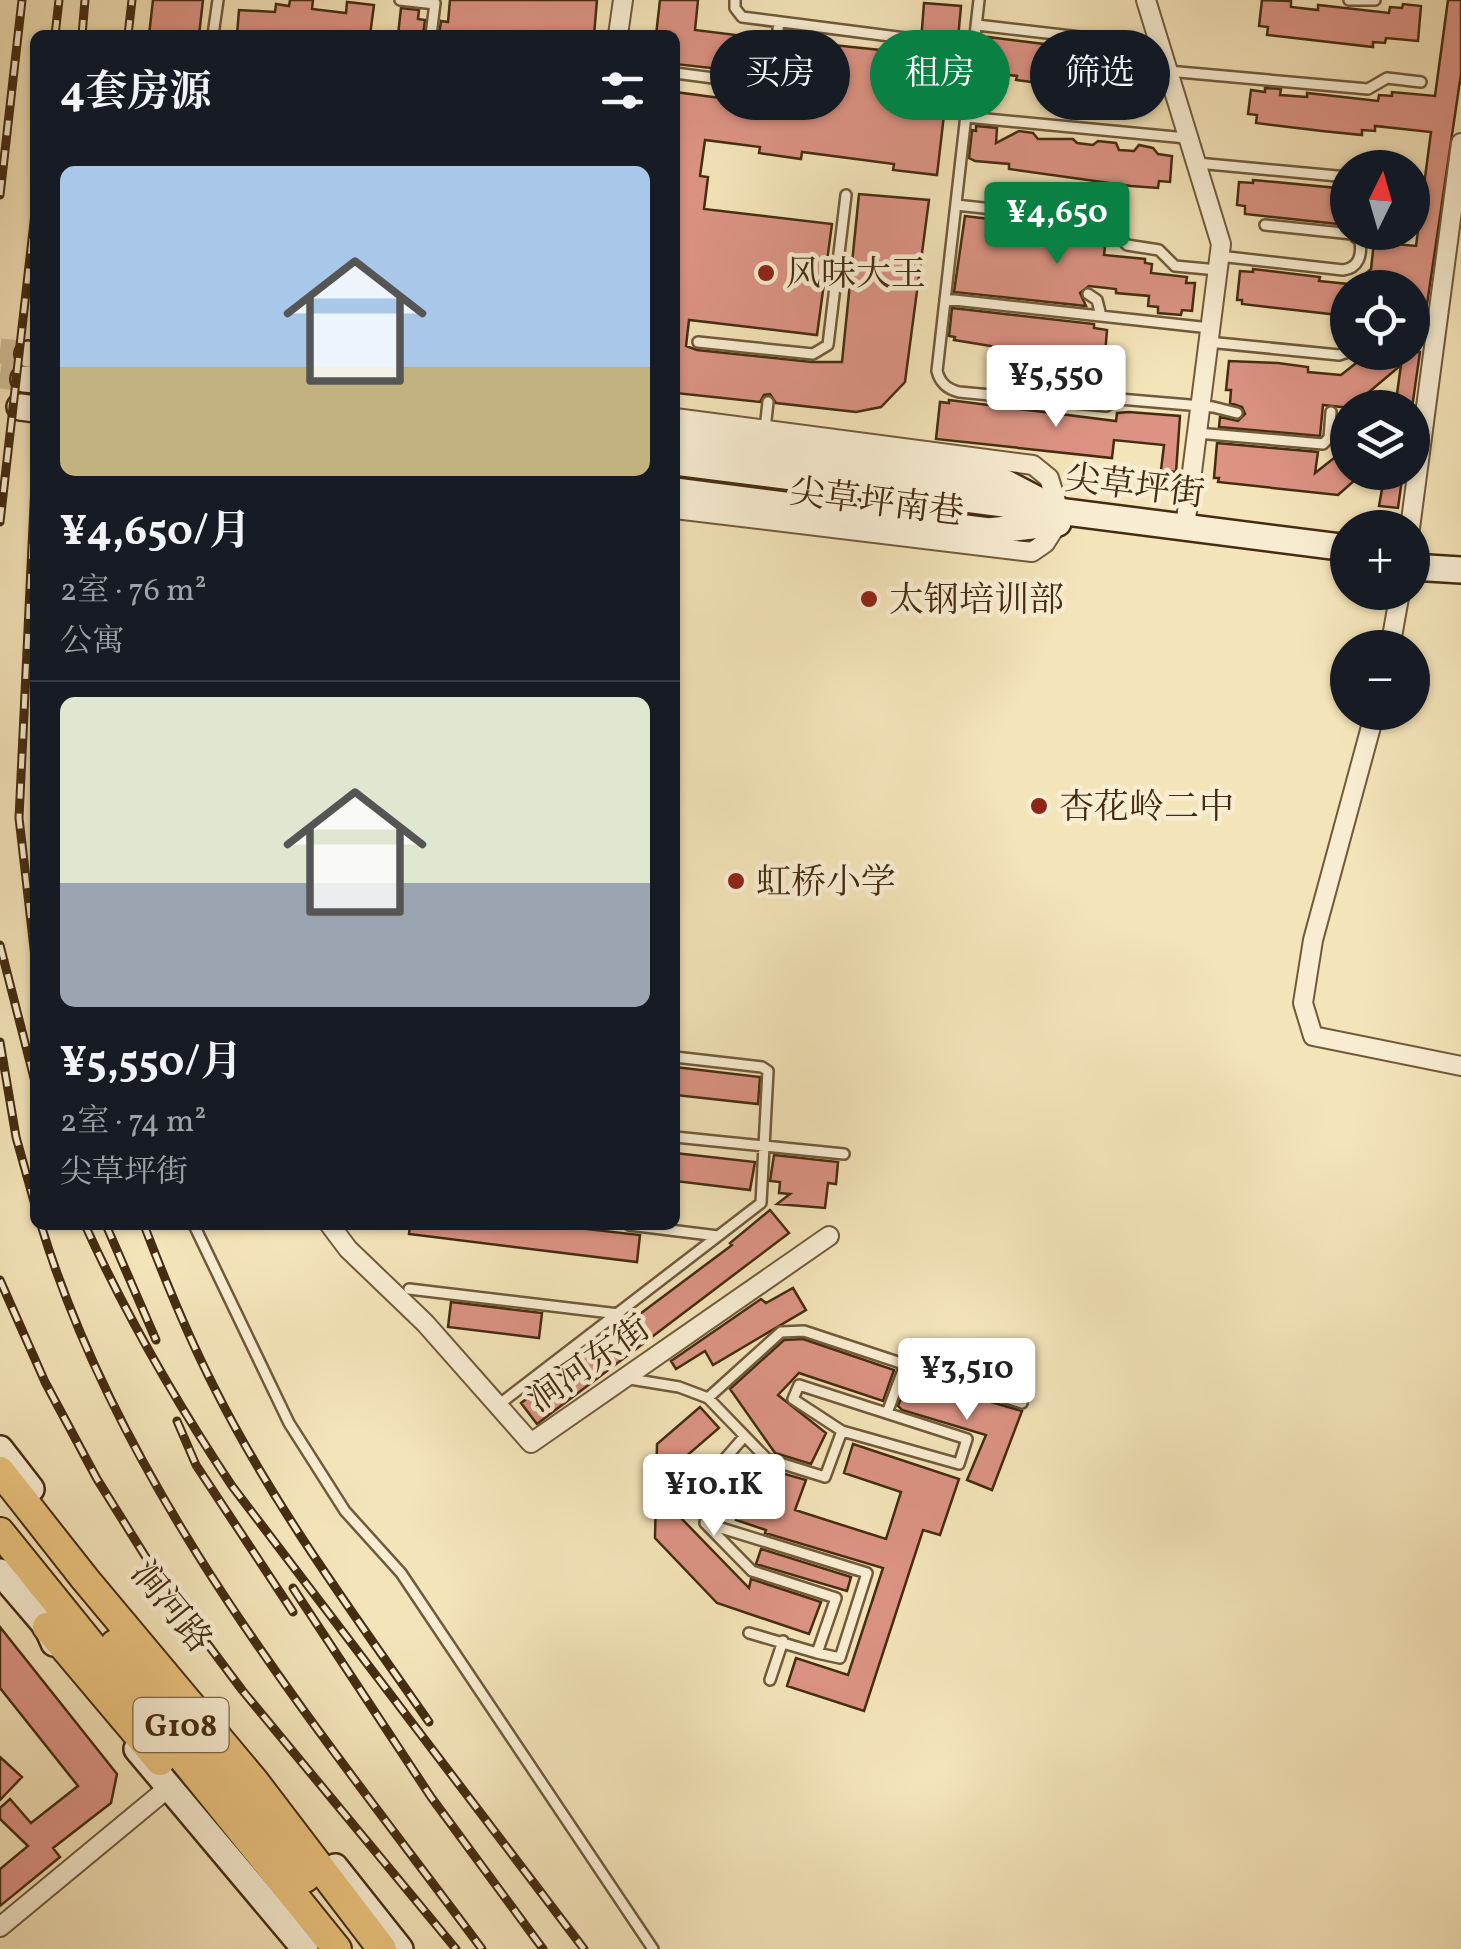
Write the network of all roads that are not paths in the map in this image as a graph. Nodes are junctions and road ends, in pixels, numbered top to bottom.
1 (218, 0) edge
2 (400, 0) edge
3 (623, 0) edge
4 (736, 0) edge
5 (979, 0) edge
6 (1146, 0) edge
7 (1350, 0) edge
8 (1375, 0) edge
9 (435, 2) edge
10 (778, 22) junction
11 (976, 25) junction
12 (213, 30) edge
13 (432, 30) edge
14 (619, 30) edge
15 (975, 30) edge
16 (1154, 30) edge
17 (1030, 31) edge
18 (870, 34) edge
19 (1170, 71) edge
20 (680, 74) edge
21 (1421, 82) dead end
22 (1170, 84) edge
23 (966, 120) edge
24 (997, 120) edge
25 (1186, 138) junction
26 (1461, 143) edge
27 (1194, 162) junction
28 (1330, 174) edge
29 (846, 195) dead end
30 (956, 205) junction
31 (1265, 224) dead end
32 (1218, 263) junction
33 (1088, 294) dead end
34 (945, 299) junction
35 (1101, 316) junction
36 (1209, 335) junction
37 (698, 342) dead end
38 (1330, 354) edge
39 (768, 402) dead end
40 (1200, 406) junction
41 (1237, 413) dead end
42 (680, 419) edge
43 (1330, 421) edge
44 (765, 429) junction
45 (1197, 433) junction
46 (680, 439) edge
47 (680, 463) edge
48 (680, 476) edge
49 (680, 492) edge
50 (680, 510) edge
51 (1412, 510) edge
52 (1059, 517) junction
53 (1185, 527) junction
54 (1330, 546) edge
55 (1430, 556) edge
56 (1330, 557) edge
57 (1461, 558) edge
58 (1430, 568) edge
59 (1461, 570) edge
60 (1371, 730) edge
61 (680, 1058) edge
62 (1461, 1066) edge
63 (680, 1138) edge
64 (764, 1147) junction
65 (844, 1154) dead end
66 (196, 1230) edge
67 (334, 1230) edge
68 (669, 1230) edge
69 (718, 1236) junction
70 (829, 1236) dead end
71 (409, 1289) dead end
72 (618, 1314) junction
73 (904, 1364) junction
74 (622, 1377) junction
75 (708, 1398) junction
76 (1022, 1404) dead end
77 (497, 1406) junction
78 (887, 1413) junction
79 (842, 1431) junction
80 (743, 1438) junction
81 (0, 1449) edge
82 (0, 1471) edge
83 (0, 1501) edge
84 (705, 1523) junction
85 (0, 1532) edge
86 (0, 1572) edge
87 (47, 1627) junction
88 (749, 1634) dead end
89 (783, 1641) junction
90 (817, 1653) junction
91 (770, 1680) dead end
92 (168, 1788) junction
93 (0, 1927) edge
94 (305, 1949) edge
95 (335, 1949) edge
96 (364, 1949) edge
97 (382, 1949) edge
98 (400, 1949) edge
99 (653, 1949) edge

1 - 12 lane
2 - 9 lane
3 - 14 street
4 - 10 lane
5 - 11 lane
6 - 16 street
7 - 8 lane
9 - 13 lane
10 - 18 lane
10 - 20 lane
11 - 15 lane
11 - 17 lane
19 - 21 lane
22 - 25 street
23 - 30 lane
24 - 25 lane
25 - 27 street
26 - 51 street
27 - 28 lane
27 - 32 street
29 - 37 lane
30 - 32 lane
30 - 34 lane
31 - 32 lane
32 - 36 street
33 - 35 lane
34 - 35 lane
34 - 40 lane
35 - 36 lane
36 - 38 lane
36 - 40 street
39 - 44 lane
40 - 41 lane
40 - 45 street
42 - 44 street
43 - 45 lane
44 - 52 street
45 - 53 street
46 - 52 main road
47 - 52 main road, 尖草坪街
48 - 52 main road, 尖草坪街
49 - 52 main road
50 - 52 street, 尖草坪南巷
52 - 53 main road, 尖草坪街
52 - 56 main road, 尖草坪街
53 - 54 main road, 尖草坪街
55 - 57 main road
58 - 59 main road
60 - 62 street
61 - 64 lane
63 - 64 lane
64 - 65 lane
64 - 69 lane
66 - 99 lane
67 - 77 street, 涧河东街
68 - 69 lane
69 - 72 lane
70 - 74 street, 涧河东街
71 - 72 lane
72 - 77 lane
73 - 75 lane
73 - 76 lane
73 - 78 lane
74 - 75 lane
74 - 77 street, 涧河东街
75 - 80 lane
78 - 79 lane
78 - 79 lane
79 - 80 lane
80 - 84 lane
81 - 98 main road, 涧河路
82 - 97 main road
83 - 96 main road, 涧河路 / G108
84 - 90 lane
84 - 90 lane
85 - 95 main road, G108
86 - 87 main road
87 - 92 main road
87 - 95 main road
88 - 89 lane
89 - 90 lane
89 - 91 lane
92 - 93 street
92 - 94 main road

